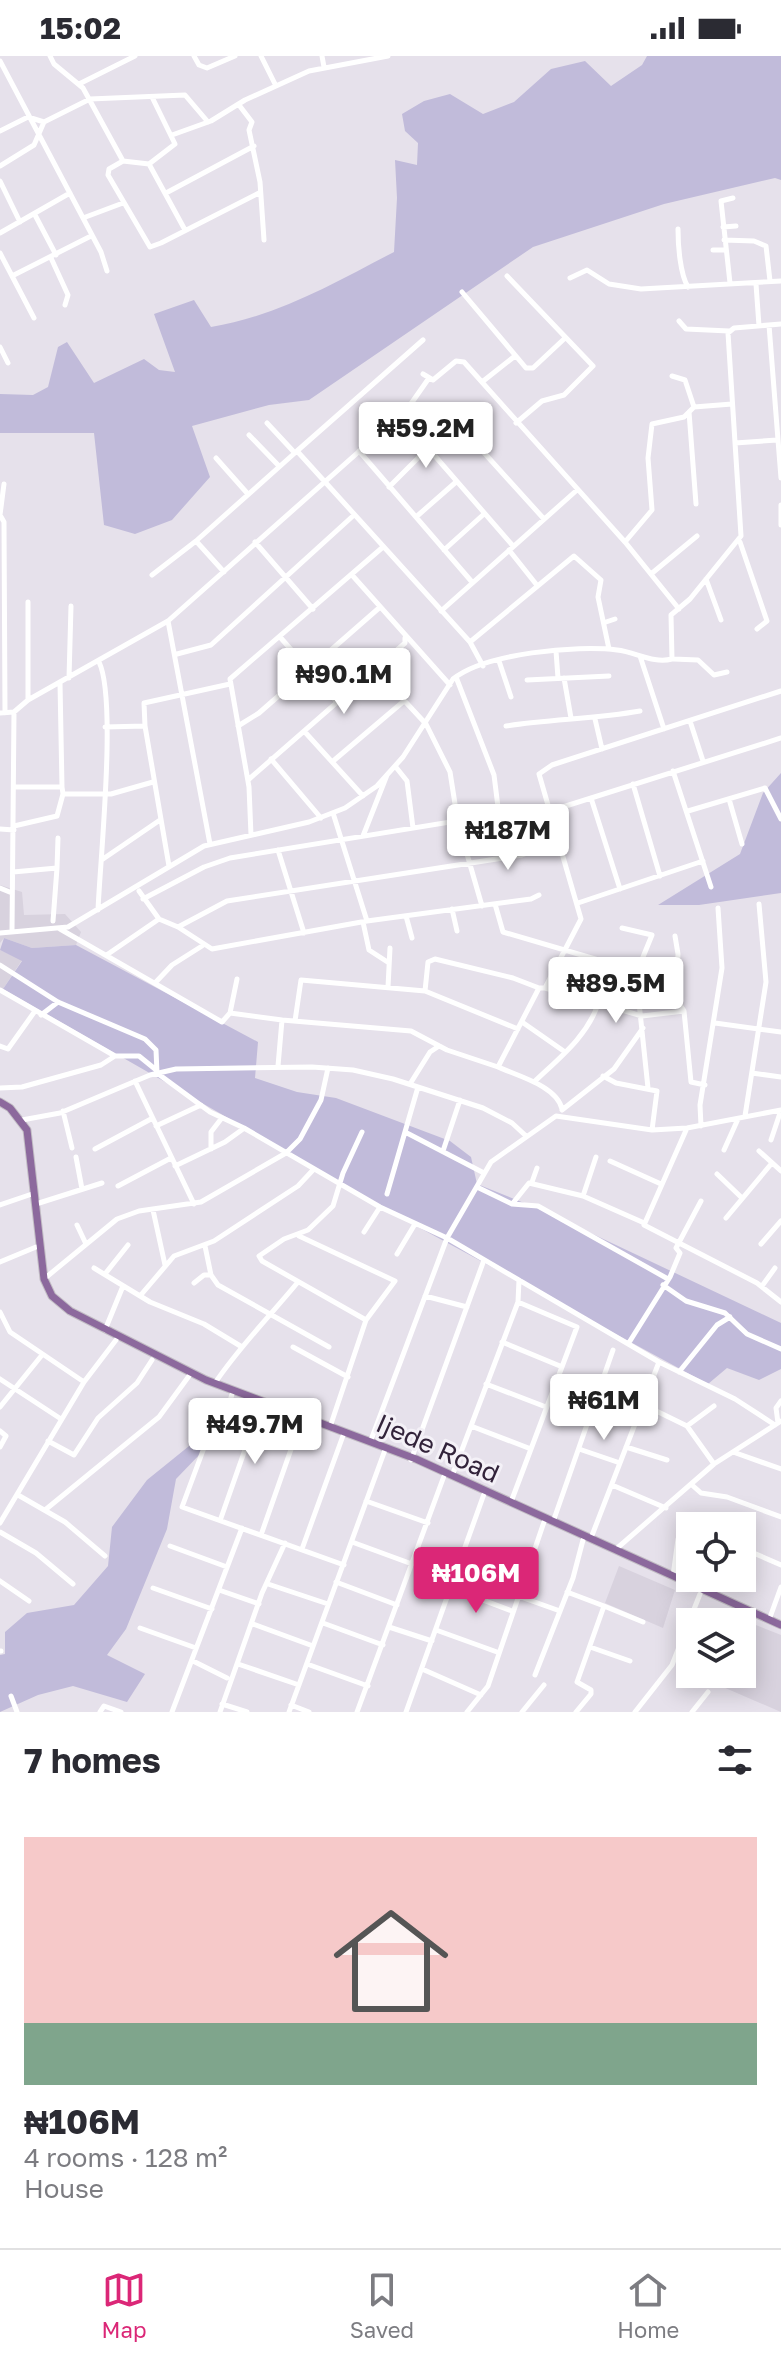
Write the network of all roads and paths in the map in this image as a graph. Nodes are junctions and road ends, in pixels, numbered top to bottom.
1 (50, 56) edge
2 (135, 56) edge
3 (194, 56) edge
4 (235, 56) edge
5 (261, 56) edge
6 (322, 56) edge
7 (388, 56) edge
8 (0, 61) edge
9 (324, 67) junction
10 (3, 73) edge
11 (79, 84) junction
12 (276, 86) junction
13 (152, 97) junction
14 (90, 99) junction
15 (239, 105) junction
16 (28, 117) junction
17 (44, 122) junction
18 (208, 122) junction
19 (0, 131) edge
20 (172, 135) junction
21 (39, 136) junction
22 (254, 146) junction
23 (123, 161) junction
24 (149, 164) junction
25 (0, 166) edge
26 (0, 181) edge
27 (70, 193) junction
28 (166, 193) junction
29 (259, 193) junction
30 (733, 198) dead end
31 (123, 203) junction
32 (35, 215) junction
33 (82, 218) junction
34 (20, 222) junction
35 (736, 226) dead end
36 (723, 227) junction
37 (678, 229) dead end
38 (185, 230) junction
39 (0, 233) edge
40 (91, 236) junction
41 (264, 240) dead end
42 (724, 240) junction
43 (713, 250) dead end
44 (725, 250) junction
45 (0, 253) edge
46 (54, 256) junction
47 (107, 271) dead end
48 (12, 276) junction
49 (507, 276) dead end
50 (570, 278) dead end
51 (770, 281) junction
52 (781, 281) edge
53 (730, 283) junction
54 (756, 284) junction
55 (688, 287) junction
56 (462, 292) dead end
57 (65, 305) dead end
58 (34, 318) dead end
59 (679, 321) dead end
60 (781, 324) edge
61 (769, 325) junction
62 (759, 326) junction
63 (729, 331) junction
64 (564, 339) junction
65 (423, 340) dead end
66 (0, 347) edge
67 (515, 356) junction
68 (8, 363) dead end
69 (672, 376) dead end
70 (482, 382) junction
71 (732, 404) junction
72 (691, 409) junction
73 (779, 421) edge
74 (267, 423) dead end
75 (516, 423) junction
76 (249, 435) dead end
77 (777, 440) junction
78 (735, 443) junction
79 (428, 448) junction
80 (295, 451) junction
81 (359, 451) junction
82 (216, 458) dead end
83 (278, 465) junction
84 (781, 478) edge
85 (325, 482) junction
86 (456, 482) junction
87 (4, 484) dead end
88 (389, 487) junction
89 (577, 490) junction
90 (247, 493) junction
91 (696, 504) dead end
92 (781, 505) edge
93 (484, 514) junction
94 (354, 515) junction
95 (416, 517) junction
96 (544, 519) junction
97 (781, 525) edge
98 (697, 536) dead end
99 (196, 541) junction
100 (740, 541) junction
101 (255, 542) junction
102 (625, 542) junction
103 (383, 547) junction
104 (511, 548) junction
105 (444, 550) junction
106 (224, 572) junction
107 (352, 574) junction
108 (651, 574) junction
109 (152, 575) dead end
110 (283, 576) junction
111 (705, 578) junction
112 (472, 582) junction
113 (536, 584) junction
114 (28, 602) dead end
115 (71, 606) dead end
116 (379, 608) junction
117 (313, 609) junction
118 (679, 609) junction
119 (441, 611) junction
120 (615, 619) dead end
121 (721, 620) dead end
122 (168, 621) junction
123 (606, 622) junction
124 (757, 629) dead end
125 (280, 637) junction
126 (405, 638) junction
127 (470, 642) junction
128 (609, 649) junction
129 (556, 651) junction
130 (177, 654) junction
131 (640, 656) junction
132 (672, 659) junction
133 (499, 661) junction
134 (99, 662) junction
135 (483, 666) junction
136 (308, 669) junction
137 (375, 669) junction
138 (727, 672) dead end
139 (609, 676) dead end
140 (456, 677) junction
141 (69, 678) junction
142 (561, 678) junction
143 (527, 680) dead end
144 (60, 683) junction
145 (230, 684) junction
146 (450, 685) junction
147 (781, 691) edge
148 (184, 696) junction
149 (511, 697) dead end
150 (28, 700) junction
151 (404, 701) junction
152 (337, 702) junction
153 (640, 711) dead end
154 (14, 712) junction
155 (2, 713) edge
156 (571, 718) junction
157 (594, 719) junction
158 (690, 721) junction
159 (426, 724) junction
160 (145, 726) junction
161 (238, 726) junction
162 (506, 726) dead end
163 (105, 727) junction
164 (664, 729) junction
165 (304, 731) junction
166 (781, 738) edge
167 (602, 749) junction
168 (271, 759) junction
169 (703, 761) junction
170 (332, 762) junction
171 (395, 766) junction
172 (673, 771) junction
173 (387, 775) junction
174 (248, 780) junction
175 (153, 782) junction
176 (633, 784) junction
177 (15, 787) junction
178 (63, 790) junction
179 (103, 794) junction
180 (363, 796) junction
181 (591, 798) junction
182 (729, 799) junction
183 (549, 808) junction
184 (688, 811) junction
185 (333, 813) junction
186 (499, 815) junction
187 (321, 818) junction
188 (781, 819) edge
189 (160, 820) junction
190 (458, 823) junction
191 (14, 828) junction
192 (413, 828) junction
193 (0, 829) edge
194 (251, 835) junction
195 (363, 836) junction
196 (58, 838) dead end
197 (342, 839) junction
198 (742, 844) dead end
199 (210, 845) junction
200 (537, 849) dead end
201 (278, 850) junction
202 (102, 860) junction
203 (703, 861) junction
204 (471, 863) junction
205 (169, 866) junction
206 (57, 868) junction
207 (13, 872) junction
208 (660, 876) junction
209 (356, 880) junction
210 (711, 887) dead end
211 (0, 888) edge
212 (620, 889) junction
213 (293, 890) junction
214 (139, 891) dead end
215 (12, 893) junction
216 (539, 895) dead end
217 (143, 899) junction
218 (578, 903) junction
219 (495, 904) junction
220 (759, 904) dead end
221 (482, 906) junction
222 (718, 908) dead end
223 (452, 909) junction
224 (98, 910) junction
225 (406, 916) junction
226 (159, 919) junction
227 (53, 921) dead end
228 (365, 921) junction
229 (178, 927) junction
230 (622, 928) dead end
231 (60, 929) junction
232 (12, 931) junction
233 (457, 931) dead end
234 (0, 933) edge
235 (304, 933) junction
236 (675, 936) dead end
237 (412, 938) dead end
238 (202, 946) junction
239 (390, 948) dead end
240 (566, 950) junction
241 (108, 954) junction
242 (389, 963) junction
243 (0, 965) edge
244 (636, 971) junction
245 (237, 979) dead end
246 (155, 983) junction
247 (388, 987) junction
248 (542, 988) junction
249 (0, 990) edge
250 (425, 991) junction
251 (58, 1002) junction
252 (598, 1004) junction
253 (684, 1011) junction
254 (38, 1013) junction
255 (230, 1013) junction
256 (642, 1016) junction
257 (282, 1020) junction
258 (295, 1021) junction
259 (522, 1022) junction
260 (715, 1023) junction
261 (643, 1028) junction
262 (518, 1029) junction
263 (759, 1029) junction
264 (781, 1032) edge
265 (0, 1046) edge
266 (439, 1046) junction
267 (565, 1052) junction
268 (115, 1056) junction
269 (278, 1066) junction
270 (498, 1067) junction
271 (328, 1068) junction
272 (157, 1072) junction
273 (752, 1073) junction
274 (603, 1076) junction
275 (781, 1077) edge
276 (135, 1081) junction
277 (534, 1082) junction
278 (410, 1084) junction
279 (705, 1085) junction
280 (418, 1087) junction
281 (0, 1088) edge
282 (648, 1088) junction
283 (460, 1100) junction
284 (0, 1104) edge
285 (201, 1105) junction
286 (562, 1109) junction
287 (781, 1110) edge
288 (63, 1111) junction
289 (556, 1116) junction
290 (742, 1117) junction
291 (151, 1119) junction
292 (221, 1119) junction
293 (22, 1120) junction
294 (156, 1126) junction
295 (701, 1126) junction
296 (244, 1128) junction
297 (687, 1128) junction
298 (652, 1130) junction
299 (362, 1132) dead end
300 (405, 1132) junction
301 (525, 1135) junction
302 (771, 1140) dead end
303 (72, 1148) dead end
304 (95, 1149) dead end
305 (211, 1149) junction
306 (724, 1150) dead end
307 (443, 1151) junction
308 (759, 1151) dead end
309 (286, 1153) junction
310 (76, 1157) dead end
311 (596, 1157) dead end
312 (171, 1158) junction
313 (610, 1161) dead end
314 (772, 1163) junction
315 (175, 1166) junction
316 (537, 1168) dead end
317 (313, 1170) junction
318 (781, 1171) edge
319 (484, 1173) junction
320 (717, 1174) dead end
321 (532, 1182) junction
322 (102, 1183) dead end
323 (341, 1183) junction
324 (661, 1184) junction
325 (118, 1186) dead end
326 (479, 1188) junction
327 (82, 1189) junction
328 (32, 1194) junction
329 (387, 1194) dead end
330 (583, 1196) junction
331 (743, 1198) junction
332 (701, 1201) dead end
333 (36, 1204) junction
334 (194, 1204) junction
335 (512, 1204) junction
336 (0, 1205) edge
337 (380, 1207) junction
338 (153, 1210) junction
339 (726, 1218) dead end
340 (781, 1221) edge
341 (642, 1222) junction
342 (415, 1224) junction
343 (77, 1225) dead end
344 (364, 1232) dead end
345 (298, 1236) junction
346 (447, 1238) junction
347 (678, 1242) junction
348 (86, 1244) junction
349 (761, 1244) dead end
350 (128, 1245) dead end
351 (205, 1246) junction
352 (36, 1247) junction
353 (397, 1254) dead end
354 (484, 1260) junction
355 (0, 1262) edge
356 (165, 1266) junction
357 (94, 1268) dead end
358 (775, 1268) dead end
359 (105, 1274) junction
360 (211, 1275) junction
361 (44, 1279) junction
362 (668, 1279) junction
363 (519, 1280) junction
364 (298, 1282) junction
365 (194, 1283) dead end
366 (663, 1285) junction
367 (123, 1286) junction
368 (762, 1286) junction
369 (140, 1296) junction
370 (425, 1296) junction
371 (518, 1302) junction
372 (781, 1302) edge
373 (467, 1307) junction
374 (0, 1312) edge
375 (271, 1314) junction
376 (730, 1317) junction
377 (366, 1320) junction
378 (104, 1330) junction
379 (116, 1340) junction
380 (630, 1341) junction
381 (502, 1342) junction
382 (242, 1347) junction
383 (293, 1347) dead end
384 (329, 1347) dead end
385 (781, 1349) edge
386 (613, 1350) dead end
387 (42, 1355) junction
388 (152, 1360) junction
389 (659, 1362) junction
390 (560, 1366) junction
391 (679, 1372) junction
392 (189, 1376) junction
393 (348, 1377) junction
394 (0, 1379) edge
395 (84, 1382) junction
396 (215, 1383) junction
397 (486, 1384) junction
398 (554, 1387) junction
399 (15, 1388) junction
400 (232, 1394) junction
401 (596, 1401) junction
402 (781, 1401) edge
403 (261, 1404) junction
404 (642, 1404) junction
405 (714, 1406) dead end
406 (0, 1407) edge
407 (546, 1407) junction
408 (302, 1418) junction
409 (61, 1419) junction
410 (779, 1423) edge
411 (331, 1424) junction
412 (471, 1426) junction
413 (687, 1426) junction
414 (0, 1431) edge
415 (344, 1433) junction
416 (371, 1440) junction
417 (48, 1441) junction
418 (0, 1447) edge
419 (626, 1447) junction
420 (579, 1448) junction
421 (531, 1449) junction
422 (385, 1450) junction
423 (732, 1451) junction
424 (412, 1459) junction
425 (667, 1460) dead end
426 (620, 1463) junction
427 (714, 1464) junction
428 (781, 1469) edge
429 (448, 1476) junction
430 (612, 1485) junction
431 (692, 1485) junction
432 (484, 1494) junction
433 (18, 1495) junction
434 (366, 1501) junction
435 (511, 1502) junction
436 (666, 1508) junction
437 (45, 1510) junction
438 (781, 1517) edge
439 (221, 1518) junction
440 (548, 1522) junction
441 (0, 1523) edge
442 (428, 1523) junction
443 (242, 1528) junction
444 (0, 1532) edge
445 (261, 1535) junction
446 (587, 1540) junction
447 (352, 1542) junction
448 (285, 1543) junction
449 (170, 1546) dead end
450 (302, 1549) junction
451 (466, 1549) junction
452 (614, 1551) junction
453 (756, 1554) edge
454 (105, 1556) dead end
455 (412, 1564) junction
456 (344, 1565) junction
457 (781, 1565) edge
458 (227, 1567) junction
459 (527, 1571) junction
460 (676, 1578) edge
461 (0, 1581) edge
462 (336, 1582) junction
463 (73, 1584) dead end
464 (268, 1584) junction
465 (781, 1587) edge
466 (153, 1588) dead end
467 (451, 1588) junction
468 (219, 1590) junction
469 (567, 1592) junction
470 (701, 1593) junction
471 (518, 1596) junction
472 (29, 1601) dead end
473 (259, 1604) junction
474 (328, 1604) junction
475 (397, 1605) junction
476 (604, 1606) junction
477 (212, 1609) junction
478 (512, 1611) junction
479 (560, 1611) junction
480 (769, 1621) junction
481 (643, 1622) dead end
482 (323, 1623) junction
483 (253, 1624) junction
484 (389, 1627) junction
485 (140, 1628) dead end
486 (781, 1628) edge
487 (436, 1630) junction
488 (432, 1641) junction
489 (383, 1645) junction
490 (313, 1646) junction
491 (590, 1647) junction
492 (196, 1648) junction
493 (497, 1652) junction
494 (193, 1661) junction
495 (630, 1661) dead end
496 (238, 1664) junction
497 (307, 1664) junction
498 (422, 1669) junction
499 (535, 1675) dead end
500 (227, 1678) dead end
501 (299, 1685) junction
502 (544, 1685) dead end
503 (368, 1686) junction
504 (708, 1692) dead end
505 (481, 1695) junction
506 (11, 1696) dead end
507 (222, 1704) junction
508 (291, 1705) junction
509 (17, 1712) edge
510 (100, 1712) edge
511 (121, 1712) edge
512 (172, 1712) edge
513 (220, 1712) edge
514 (247, 1712) edge
515 (289, 1712) edge
516 (309, 1712) edge
517 (357, 1712) edge
518 (406, 1712) edge
519 (467, 1712) edge
520 (522, 1712) edge
521 (576, 1712) edge
522 (635, 1712) edge
523 (692, 1712) edge

1 - 11 street
2 - 11 street
3 - 4 street
5 - 12 street
6 - 9 street
7 - 9 street
8 - 10 street
9 - 12 street
10 - 16 street
11 - 14 street
12 - 15 street
13 - 14 street
13 - 18 street
13 - 20 street
14 - 17 street
14 - 23 street
15 - 18 street
15 - 22 street
16 - 17 street
16 - 19 street
16 - 21 street
17 - 21 street
18 - 20 street
20 - 24 street
21 - 25 street
21 - 27 street
22 - 28 street
22 - 29 street
23 - 24 street
23 - 31 street
24 - 28 street
26 - 34 street
27 - 32 street
27 - 33 street
28 - 38 street
29 - 38 street
29 - 41 street
30 - 36 street
31 - 33 street
31 - 38 street
32 - 34 street
32 - 46 street
33 - 40 street
34 - 39 street
35 - 36 street
36 - 42 street
37 - 55 street
40 - 46 street
40 - 47 street
42 - 44 street
42 - 51 street
43 - 44 street
44 - 53 street
45 - 48 street
46 - 48 street
46 - 57 street
48 - 58 street
49 - 64 street
50 - 55 street
51 - 52 street
51 - 54 street
53 - 54 street
53 - 55 street
54 - 62 street
56 - 67 street
59 - 63 street
60 - 61 street
61 - 62 street
61 - 73 street
62 - 63 street
63 - 71 street
64 - 67 street
64 - 75 street
65 - 80 street
66 - 68 street
67 - 70 street
69 - 72 street
70 - 75 street
70 - 81 street
71 - 72 street
71 - 78 street
72 - 91 street
72 - 102 street
73 - 77 street
74 - 80 street
75 - 89 street
76 - 83 street
77 - 78 street
77 - 84 street
78 - 100 street
79 - 86 street
79 - 88 street
79 - 96 street
80 - 83 street
80 - 85 street
81 - 85 street
81 - 88 street
82 - 90 street
83 - 90 street
85 - 94 street
85 - 101 street
86 - 93 street
86 - 95 street
87 - 155 street
88 - 95 street
89 - 96 street
89 - 102 street
90 - 99 street
92 - 97 street
93 - 104 street
93 - 105 street
94 - 103 street
94 - 110 street
95 - 105 street
96 - 104 street
98 - 108 street
99 - 106 street
99 - 109 street
100 - 111 street
100 - 124 street
101 - 106 street
101 - 110 street
102 - 108 street
103 - 107 street
103 - 119 street
104 - 112 street
104 - 113 street
105 - 112 street
106 - 122 street
107 - 116 street
107 - 117 street
108 - 118 street
110 - 117 street
110 - 130 street
111 - 118 street
111 - 121 street
112 - 119 street
113 - 123 street
113 - 127 street
114 - 150 street
115 - 141 street
116 - 126 street
116 - 136 street
117 - 125 street
118 - 132 street
119 - 127 street
120 - 123 street
122 - 130 street
122 - 134 street
123 - 128 street
125 - 136 street
125 - 145 street
126 - 137 street
126 - 146 street
127 - 135 street
128 - 129 street
128 - 131 street
129 - 133 street
129 - 142 street
130 - 148 street
131 - 132 street
131 - 164 street
132 - 138 street
133 - 135 street
133 - 149 street
134 - 141 street
134 - 163 street
135 - 140 street
136 - 152 street
136 - 161 street
137 - 151 street
137 - 152 street
139 - 142 street
140 - 146 street
140 - 186 street
141 - 144 street
142 - 143 street
142 - 156 street
144 - 150 street
144 - 178 street
145 - 148 street
145 - 161 street
146 - 159 street
147 - 158 street
148 - 160 street
148 - 199 street
150 - 154 street
151 - 159 street
151 - 170 street
152 - 165 street
153 - 157 street
154 - 155 street
154 - 177 street
156 - 157 street
156 - 162 street
157 - 167 street
158 - 164 street
158 - 169 street
159 - 171 street
159 - 190 street
160 - 163 street
160 - 175 street
161 - 174 street
163 - 179 street
164 - 167 street
165 - 168 street
165 - 170 street
166 - 169 street
167 - 183 street
168 - 174 street
168 - 187 street
169 - 172 street
170 - 180 street
171 - 173 street
171 - 192 street
172 - 176 street
172 - 184 street
173 - 180 street
173 - 195 street
174 - 194 street
175 - 179 street
175 - 189 street
176 - 181 street
176 - 208 street
177 - 178 street
177 - 191 street
178 - 179 street
178 - 191 street
179 - 202 street
180 - 185 street
181 - 183 street
181 - 212 street
182 - 184 street
182 - 188 street
182 - 198 street
183 - 186 street
183 - 218 street
184 - 203 street
185 - 187 street
185 - 197 street
186 - 190 street
187 - 194 street
189 - 202 street
189 - 205 street
190 - 192 street
190 - 204 street
191 - 193 street
191 - 207 street
192 - 195 street
194 - 199 street
195 - 197 street
196 - 206 street
197 - 201 street
197 - 209 street
199 - 205 street
200 - 204 street
201 - 213 street
201 - 217 street
202 - 224 street
203 - 208 street
203 - 210 street
204 - 209 street
204 - 221 street
205 - 224 street
206 - 207 street
206 - 227 street
207 - 215 street
208 - 212 street
209 - 213 street
209 - 228 street
211 - 215 street
212 - 218 street
213 - 229 street
213 - 235 street
214 - 217 street
215 - 232 street
216 - 219 street
217 - 226 street
218 - 240 street
219 - 221 street
219 - 240 street
220 - 263 street
221 - 223 street
222 - 260 street
223 - 225 street
223 - 233 street
224 - 231 street
225 - 228 street
225 - 237 street
226 - 229 street
226 - 241 street
228 - 235 street
228 - 242 street
229 - 238 street
230 - 244 street
231 - 232 street
231 - 241 street
232 - 234 street
235 - 238 street
236 - 253 street
238 - 246 street
239 - 242 street
240 - 244 street
240 - 248 street
241 - 246 street
242 - 247 street
243 - 251 street
244 - 256 street
245 - 255 street
246 - 255 street
247 - 250 street
247 - 258 street
248 - 250 street
248 - 252 street
248 - 259 street
249 - 254 street
250 - 262 street
251 - 254 street
251 - 272 street
252 - 256 street
252 - 267 street
253 - 256 street
253 - 279 street
254 - 265 street
254 - 268 street
255 - 257 street
256 - 261 street
257 - 258 street
257 - 269 street
258 - 266 street
259 - 262 street
259 - 267 street
260 - 263 street
260 - 279 street
261 - 274 street
261 - 282 street
262 - 270 street
263 - 264 street
263 - 273 street
266 - 270 street
266 - 278 street
267 - 277 street
268 - 272 street
268 - 281 street
269 - 271 street
269 - 272 street
270 - 277 street
271 - 278 street
271 - 309 street
272 - 276 street
272 - 285 street
273 - 275 street
273 - 290 street
274 - 282 street
274 - 286 street
276 - 288 street
276 - 291 street
277 - 286 street
278 - 280 street
279 - 295 street
280 - 283 street
280 - 300 street
282 - 298 street
283 - 301 street
283 - 307 street
284 - 293 main road, Ijede Road
284 - 328 main road, Ijede Road
285 - 292 street
285 - 294 street
286 - 289 street
287 - 290 street
287 - 302 street
288 - 293 street
288 - 303 street
289 - 298 street
289 - 301 street
290 - 295 street
290 - 306 street
291 - 294 street
291 - 304 street
292 - 296 street
292 - 305 street
293 - 333 main road
294 - 312 street
295 - 297 street
296 - 305 street
296 - 309 street
297 - 298 street
297 - 324 street
299 - 323 street
300 - 307 street
300 - 329 street
301 - 319 street
305 - 315 street
307 - 319 street
308 - 314 street
309 - 317 street
309 - 334 street
310 - 327 street
311 - 330 street
312 - 315 street
312 - 325 street
313 - 324 street
314 - 318 street
314 - 331 street
315 - 334 street
316 - 321 street
317 - 323 street
317 - 351 street
319 - 326 street
320 - 331 street
321 - 330 street
321 - 335 street
322 - 327 street
323 - 337 street
323 - 345 street
324 - 341 street
326 - 335 street
326 - 346 street
327 - 333 street
328 - 336 street
328 - 352 main road, Ijede Road
330 - 341 street
331 - 339 street
332 - 347 street
333 - 361 main road
334 - 338 street
335 - 362 street
337 - 342 street
337 - 344 street
338 - 348 street
338 - 356 street
340 - 349 street
341 - 347 street
342 - 346 street
342 - 353 street
343 - 348 street
345 - 364 street
345 - 377 street
346 - 354 street
346 - 370 street
347 - 362 street
347 - 368 street
348 - 361 street
350 - 359 street
351 - 356 street
351 - 360 street
352 - 355 street
352 - 379 main road, Ijede Road
354 - 363 street
354 - 373 street
356 - 369 street
357 - 359 street
358 - 368 street
359 - 367 street
360 - 365 street
360 - 375 street
361 - 378 main road, Ijede Road
362 - 366 street
363 - 371 street
363 - 380 street
364 - 375 street
364 - 377 street
366 - 376 street
366 - 380 street
367 - 369 street
367 - 378 street
368 - 372 street
369 - 382 street
370 - 373 street
370 - 416 street
371 - 381 street
371 - 390 street
373 - 424 street
374 - 387 street
375 - 382 street
375 - 384 street
376 - 385 street
376 - 391 street
377 - 393 street
378 - 396 main road, Ijede Road
379 - 388 main road, Ijede Road
379 - 395 street
380 - 389 street
381 - 390 street
381 - 397 street
382 - 396 street
383 - 393 street
386 - 401 street
387 - 395 street
387 - 399 street
388 - 392 main road, Ijede Road
388 - 417 street
389 - 391 street
389 - 404 street
390 - 398 street
391 - 410 street
392 - 400 main road, Ijede Road
392 - 437 street
393 - 411 street
394 - 399 street
395 - 409 street
396 - 411 main road, Ijede Road
397 - 407 street
397 - 412 street
398 - 401 street
398 - 407 street
399 - 406 street
399 - 409 street
400 - 403 main road, Ijede Road
400 - 439 street
401 - 420 street
402 - 410 street
403 - 408 main road, Ijede Road
403 - 439 street
404 - 413 street
404 - 419 street
405 - 413 street
407 - 421 street
408 - 415 main road, Ijede Road
408 - 445 street
409 - 417 street
410 - 423 street
411 - 416 main road, Ijede Road
412 - 421 street
412 - 429 street
413 - 427 street
414 - 418 street
415 - 422 main road, Ijede Road
415 - 450 street
416 - 424 main road, Ijede Road
417 - 433 street
419 - 425 street
419 - 426 street
420 - 426 street
420 - 440 street
421 - 435 street
422 - 424 main road, Ijede Road
422 - 434 street
423 - 427 street
423 - 428 street
424 - 429 main road, Ijede Road
426 - 430 street
427 - 431 street
429 - 432 main road, Ijede Road
429 - 435 main road, Ijede Road
429 - 442 street
430 - 436 street
430 - 446 street
431 - 436 street
431 - 438 street
432 - 440 main road, Ijede Road
432 - 451 street
433 - 437 street
433 - 441 street
434 - 442 street
434 - 447 street
435 - 440 main road, Ijede Road
436 - 452 street
437 - 454 street
439 - 443 street
440 - 446 main road, Ijede Road
440 - 459 street
442 - 455 street
443 - 445 street
443 - 458 street
444 - 463 street
445 - 448 street
446 - 452 main road, Ijede Road
446 - 469 street
446 - 470 main road, Ijede Road
447 - 455 street
447 - 456 street
448 - 450 street
448 - 464 street
449 - 458 street
450 - 456 street
451 - 459 street
451 - 467 street
452 - 460 main road, Ijede Road
453 - 457 street
455 - 475 street
456 - 462 street
458 - 468 street
459 - 471 street
461 - 472 street
462 - 474 street
462 - 475 street
464 - 473 street
464 - 474 street
465 - 480 street
466 - 477 street
467 - 478 street
467 - 487 street
468 - 473 street
468 - 477 street
469 - 476 street
469 - 479 street
470 - 480 main road, Ijede Road
470 - 486 main road, Ijede Road
470 - 522 street
471 - 478 street
471 - 479 street
473 - 483 street
474 - 482 street
475 - 484 street
476 - 481 street
476 - 491 street
477 - 492 street
478 - 493 street
479 - 499 street
480 - 486 main road, Ijede Road
482 - 489 street
482 - 490 street
483 - 490 street
483 - 496 street
484 - 488 street
484 - 489 street
485 - 492 street
487 - 488 street
487 - 493 street
488 - 498 street
489 - 503 street
490 - 497 street
491 - 495 street
491 - 521 street
492 - 494 street
493 - 505 street
494 - 500 street
494 - 512 street
496 - 501 street
496 - 507 street
497 - 501 street
497 - 503 street
498 - 505 street
498 - 518 street
501 - 508 street
502 - 520 street
503 - 517 street
504 - 523 street
505 - 519 street
506 - 509 street
507 - 513 street
507 - 514 street
508 - 515 street
508 - 516 street
510 - 511 street

